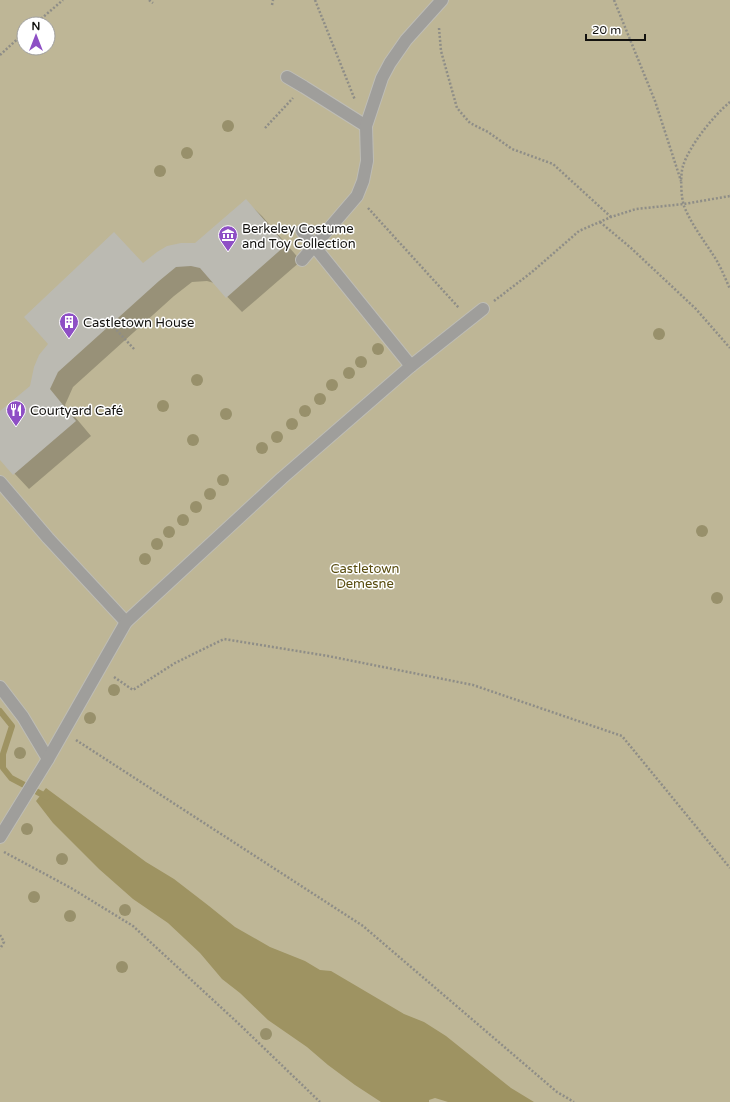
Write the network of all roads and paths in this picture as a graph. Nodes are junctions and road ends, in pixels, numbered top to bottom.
1 (63, 0) edge
2 (149, 0) edge
3 (273, 0) edge
4 (315, 0) edge
5 (614, 0) edge
6 (153, 3) dead end
7 (440, 3) edge
8 (272, 5) dead end
9 (44, 16) edge
10 (16, 41) edge
11 (0, 55) edge
12 (287, 77) dead end
13 (304, 87) junction
14 (730, 102) edge
15 (366, 126) junction
16 (265, 128) dead end
17 (682, 183) junction
18 (357, 196) junction
19 (730, 196) edge
20 (684, 204) junction
21 (611, 217) junction
22 (600, 222) junction
23 (302, 231) dead end
24 (315, 247) junction
25 (302, 260) dead end
26 (730, 289) edge
27 (483, 309) joint
28 (470, 319) junction
29 (111, 324) dead end
30 (730, 348) edge
31 (135, 350) dead end
32 (411, 366) junction
33 (2, 488) edge
34 (126, 622) junction
35 (101, 667) junction
36 (0, 687) edge
37 (64, 732) junction
38 (48, 759) junction
39 (0, 836) edge
40 (0, 850) edge
41 (730, 868) edge
42 (0, 935) edge
43 (0, 949) edge
44 (320, 1102) edge
45 (574, 1102) edge

1 - 9 path
2 - 6 path
3 - 8 path
4 - 15 path
5 - 17 path
7 - 15 street
7 - 21 path
10 - 11 path
12 - 13 street
13 - 15 street
13 - 16 path
14 - 17 path
15 - 18 street
17 - 20 path
18 - 24 street
18 - 28 path
19 - 20 path
20 - 21 path
20 - 26 path
21 - 22 path
22 - 27 path
22 - 30 path
23 - 24 street
24 - 25 street
24 - 32 street
27 - 28 street
28 - 32 street
29 - 31 path
32 - 34 street
33 - 34 street
34 - 35 street
35 - 37 street
35 - 41 path
36 - 38 street
37 - 38 street
37 - 45 path
38 - 39 street
40 - 44 path
42 - 43 path

